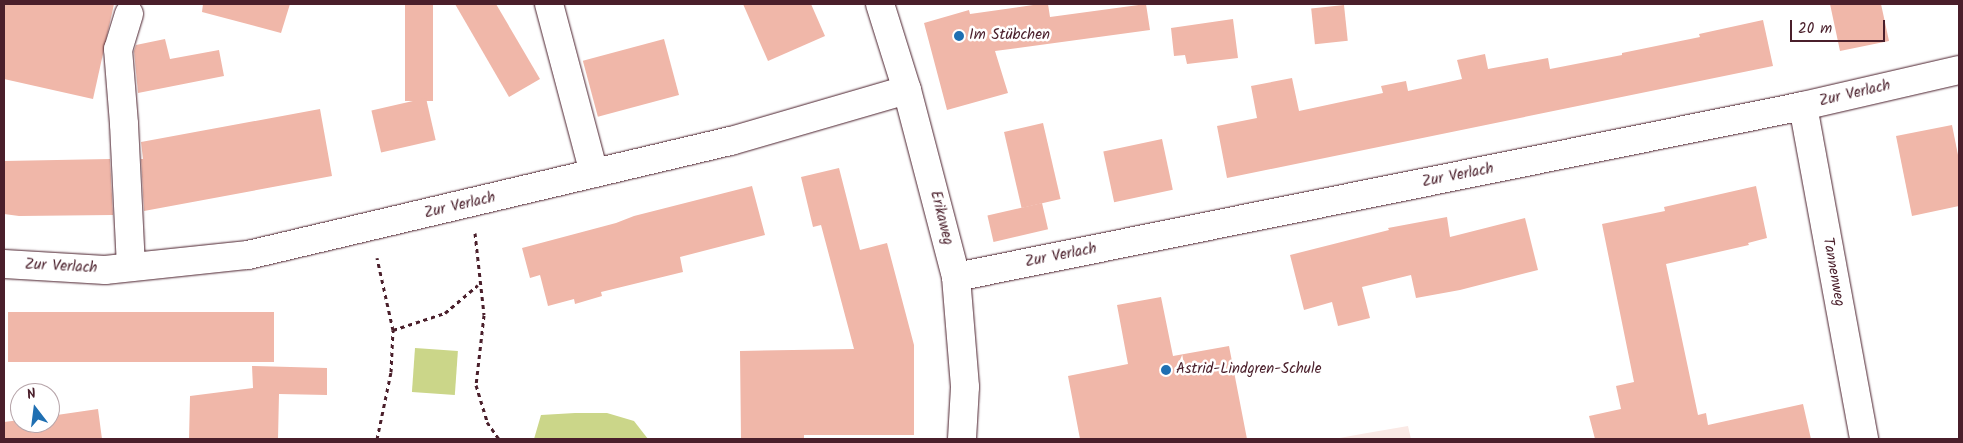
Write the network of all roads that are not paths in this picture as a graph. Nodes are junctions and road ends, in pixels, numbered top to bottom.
1 (549, 4) edge
2 (880, 4) edge
3 (129, 14) dead end
4 (1959, 70) edge
5 (907, 90) junction
6 (1803, 106) junction
7 (594, 173) junction
8 (4, 264) edge
9 (131, 268) junction
10 (956, 277) junction
11 (962, 439) edge
12 (1864, 439) edge

1 - 7 street
2 - 5 street, Erikaweg
3 - 9 street
4 - 6 street, Zur Verlach
5 - 7 street, Zur Verlach
5 - 10 street, Erikaweg
6 - 10 street, Zur Verlach
6 - 12 street, Tannenweg
7 - 9 street, Zur Verlach
8 - 9 street, Zur Verlach
10 - 11 street, Erikaweg

